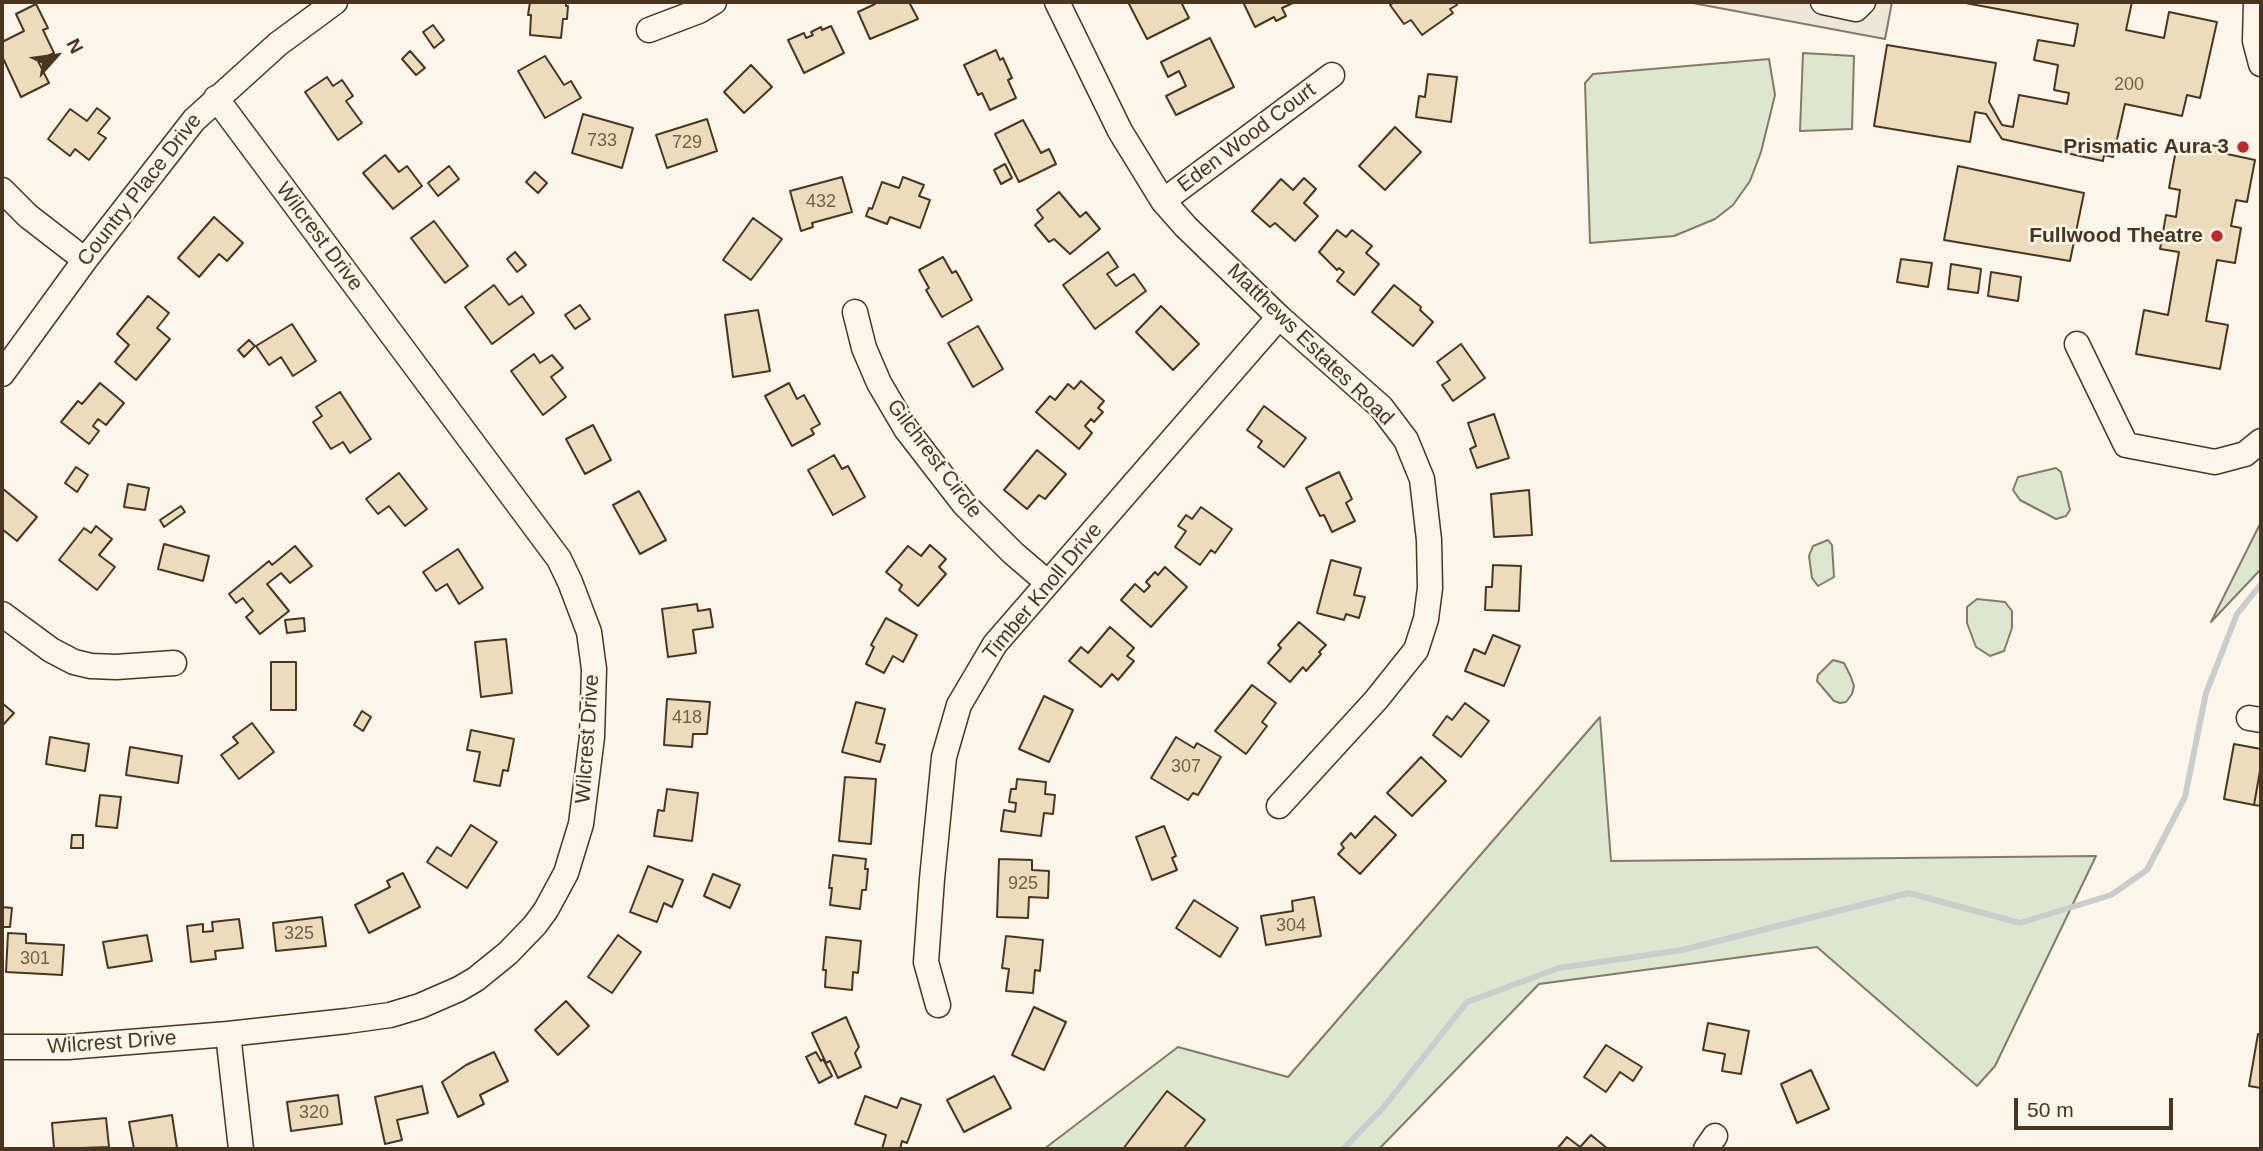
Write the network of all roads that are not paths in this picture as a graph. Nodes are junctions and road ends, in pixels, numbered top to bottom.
1 (335, 2) edge
2 (714, 2) edge
3 (1057, 2) edge
4 (1823, 2) edge
5 (1863, 2) edge
6 (2256, 2) edge
7 (649, 30) dead end
8 (2261, 64) edge
9 (1332, 75) dead end
10 (216, 98) junction
11 (2, 190) edge
12 (1163, 201) junction
13 (85, 260) junction
14 (855, 312) dead end
15 (1279, 317) junction
16 (2077, 344) dead end
17 (2, 374) edge
18 (2261, 441) edge
19 (1048, 583) junction
20 (2, 614) edge
21 (174, 663) dead end
22 (1279, 806) dead end
23 (937, 1005) dead end
24 (228, 1034) junction
25 (2, 1047) edge
26 (241, 1149) edge

1 - 10 street, Country Place Drive
2 - 7 street
3 - 12 street, Matthews Estates Road
4 - 5 street
6 - 8 street
9 - 12 street, Eden Wood Court
10 - 13 street, Country Place Drive
10 - 24 street, Wilcrest Drive
11 - 13 street
12 - 15 street, Matthews Estates Road
13 - 17 street, Country Place Drive
14 - 19 street, Gilchrest Circle
15 - 19 street, Timber Knoll Drive
15 - 22 street, Matthews Estates Road
16 - 18 street
19 - 23 street, Timber Knoll Drive
20 - 21 street
24 - 25 street, Wilcrest Drive
24 - 26 street

